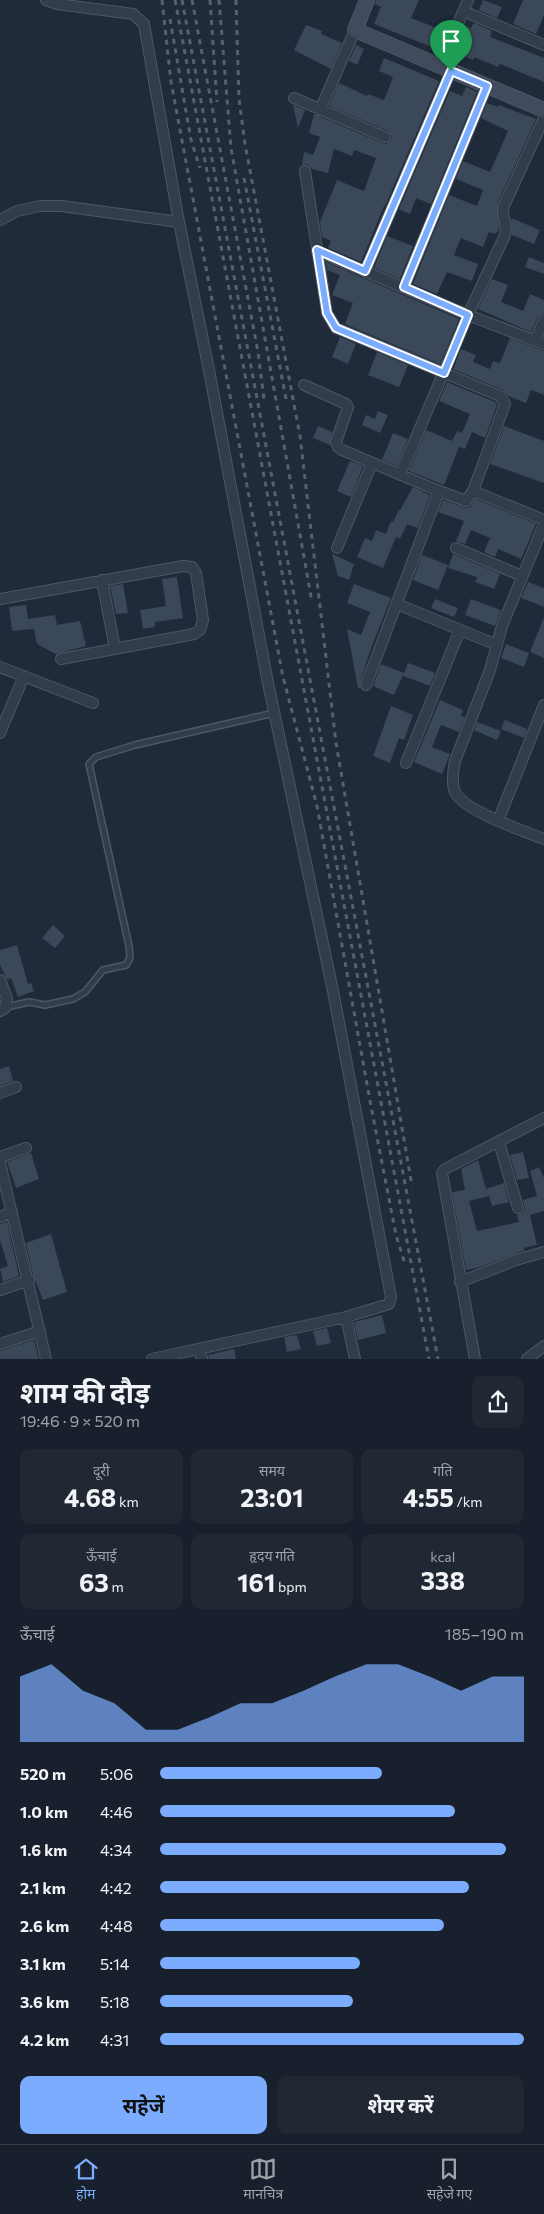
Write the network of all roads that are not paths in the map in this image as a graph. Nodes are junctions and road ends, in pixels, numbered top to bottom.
1 (46, 0) edge
2 (368, 0) edge
3 (468, 0) edge
4 (463, 12) junction
5 (355, 30) junction
6 (544, 45) edge
7 (446, 68) junction
8 (487, 86) junction
9 (294, 98) dead end
10 (320, 110) junction
11 (544, 110) edge
12 (544, 118) edge
13 (385, 137) dead end
14 (305, 171) dead end
15 (0, 220) edge
16 (179, 222) junction
17 (317, 250) junction
18 (365, 271) junction
19 (404, 287) junction
20 (468, 315) junction
21 (544, 320) edge
22 (539, 342) edge
23 (444, 373) junction
24 (304, 386) dead end
25 (372, 464) junction
26 (400, 475) junction
27 (439, 492) junction
28 (473, 492) junction
29 (544, 522) edge
30 (337, 548) dead end
31 (456, 548) dead end
32 (522, 576) junction
33 (102, 580) junction
34 (0, 599) edge
35 (396, 604) junction
36 (460, 630) junction
37 (497, 645) junction
38 (116, 649) junction
39 (61, 659) dead end
40 (0, 667) edge
41 (24, 676) junction
42 (366, 685) dead end
43 (93, 703) dead end
44 (544, 705) edge
45 (274, 713) junction
46 (0, 732) edge
47 (406, 763) dead end
48 (498, 821) junction
49 (544, 840) edge
50 (0, 980) edge
51 (3, 1009) edge
52 (16, 1087) dead end
53 (0, 1093) edge
54 (544, 1118) edge
55 (499, 1142) junction
56 (26, 1148) dead end
57 (0, 1157) edge
58 (0, 1163) edge
59 (518, 1208) dead end
60 (12, 1212) junction
61 (0, 1217) edge
62 (544, 1252) edge
63 (29, 1280) junction
64 (460, 1282) junction
65 (0, 1290) edge
66 (346, 1317) junction
67 (40, 1331) junction
68 (0, 1344) edge
69 (544, 1346) edge
70 (201, 1354) edge
71 (46, 1359) edge
72 (152, 1359) edge
73 (355, 1359) edge
74 (475, 1359) edge
75 (527, 1359) edge

1 - 16 street
2 - 5 street
3 - 4 street
4 - 6 street
4 - 7 street
5 - 7 street
5 - 10 street
7 - 8 street
7 - 18 street
8 - 11 street
8 - 19 street
9 - 10 street
10 - 13 street
12 - 20 street
14 - 17 street
15 - 16 street
16 - 45 street
17 - 18 street
17 - 23 street
18 - 19 street
19 - 20 street
20 - 22 street
20 - 23 street
21 - 22 street
23 - 26 street
23 - 28 street
24 - 25 street
25 - 26 street
25 - 30 street
26 - 27 street
27 - 28 street
27 - 35 street
28 - 29 street
29 - 32 street
31 - 32 street
32 - 37 street
33 - 34 street
33 - 38 street
33 - 38 street
35 - 36 street
35 - 42 street
36 - 37 street
36 - 47 street
37 - 48 street
38 - 39 street
40 - 41 street
41 - 43 street
41 - 46 street
44 - 48 street
45 - 51 lane
45 - 66 street
48 - 49 street
50 - 51 street
52 - 53 street
54 - 55 street
55 - 59 street
55 - 64 street
56 - 57 street
58 - 60 street
60 - 61 street
60 - 63 street
62 - 64 street
63 - 65 street
63 - 67 street
64 - 74 street
66 - 70 street
66 - 73 street
67 - 68 street
67 - 71 street
69 - 75 street
70 - 72 street

